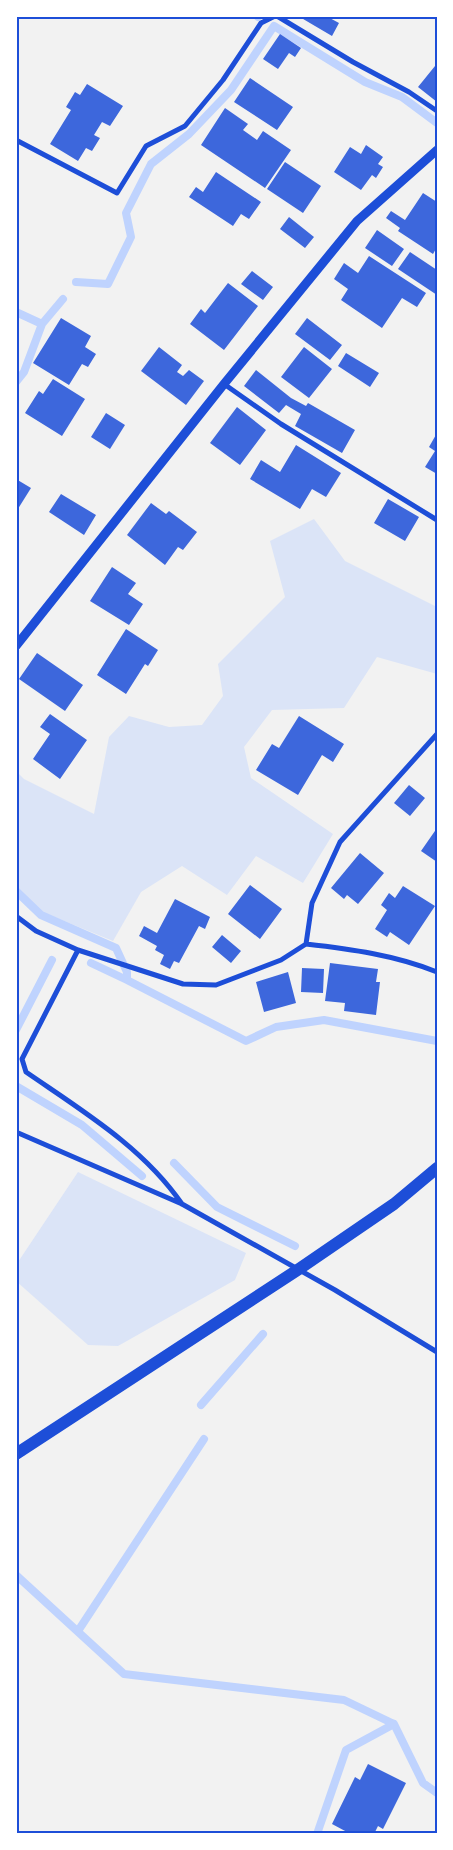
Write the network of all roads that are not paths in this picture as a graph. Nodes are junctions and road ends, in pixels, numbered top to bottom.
1 (276, 16) edge
2 (437, 112) edge
3 (16, 140) edge
4 (437, 150) edge
5 (224, 384) junction
6 (437, 520) edge
7 (16, 646) edge
8 (437, 734) edge
9 (16, 916) edge
10 (306, 944) junction
11 (78, 950) junction
12 (437, 972) edge
13 (16, 1132) edge
14 (437, 1168) edge
15 (182, 1204) junction
16 (299, 1269) junction
17 (437, 1352) edge
18 (16, 1454) edge

1 - 2 street
1 - 3 street
4 - 5 street
5 - 6 street
5 - 7 street
8 - 10 street
9 - 11 street
10 - 11 street
10 - 12 street
11 - 15 street
13 - 15 street
14 - 16 main road
15 - 16 street
16 - 17 street
16 - 18 main road

